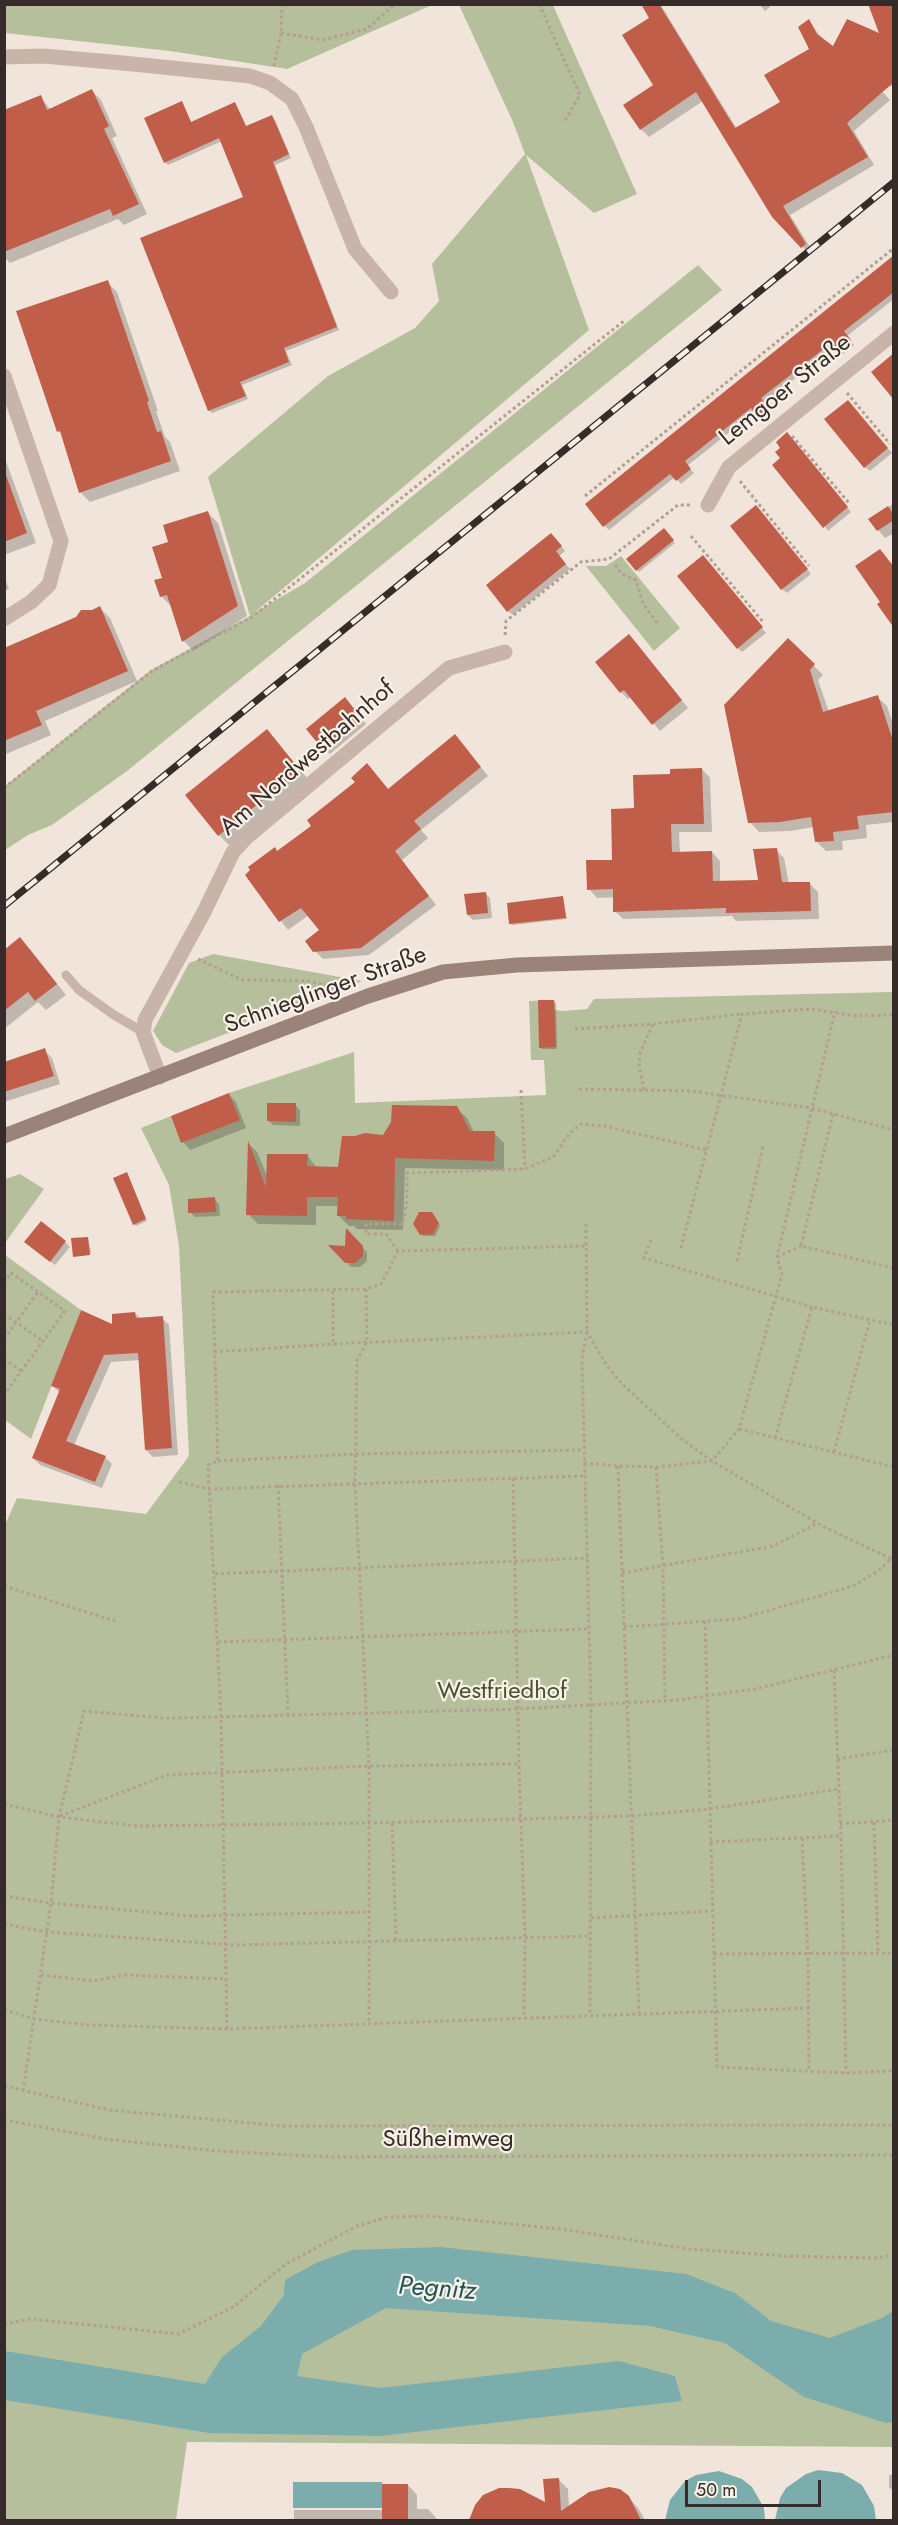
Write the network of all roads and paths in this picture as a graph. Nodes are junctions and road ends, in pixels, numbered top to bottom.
1 (282, 4) edge
2 (395, 4) edge
3 (539, 4) edge
4 (281, 33) junction
5 (4, 57) edge
6 (270, 83) junction
7 (564, 122) dead end
8 (894, 248) edge
9 (391, 292) dead end
10 (625, 320) dead end
11 (894, 333) edge
12 (4, 376) edge
13 (837, 380) junction
14 (782, 424) junction
15 (890, 444) dead end
16 (729, 467) junction
17 (585, 496) dead end
18 (849, 503) dead end
19 (708, 505) joint
20 (691, 536) dead end
21 (615, 565) dead end
22 (809, 566) dead end
23 (4, 620) edge
24 (762, 622) dead end
25 (658, 624) dead end
26 (505, 652) joint
27 (4, 788) edge
28 (182, 952) junction
29 (894, 953) edge
30 (66, 975) dead end
31 (368, 996) junction
32 (835, 1011) junction
33 (742, 1014) junction
34 (894, 1015) edge
35 (653, 1024) junction
36 (575, 1029) dead end
37 (143, 1032) junction
38 (160, 1077) junction
39 (579, 1089) dead end
40 (521, 1090) dead end
41 (644, 1090) junction
42 (720, 1095) junction
43 (811, 1108) junction
44 (832, 1114) junction
45 (894, 1130) edge
46 (4, 1136) edge
47 (763, 1146) dead end
48 (706, 1150) junction
49 (525, 1169) junction
50 (586, 1224) dead end
51 (651, 1240) dead end
52 (586, 1246) junction
53 (801, 1246) junction
54 (681, 1248) dead end
55 (398, 1251) junction
56 (777, 1257) junction
57 (737, 1261) dead end
58 (894, 1268) edge
59 (4, 1282) edge
60 (366, 1288) junction
61 (333, 1291) junction
62 (38, 1292) junction
63 (776, 1298) junction
64 (812, 1307) junction
65 (4, 1314) edge
66 (870, 1320) junction
67 (16, 1322) junction
68 (894, 1325) edge
69 (587, 1332) junction
70 (4, 1339) edge
71 (43, 1341) junction
72 (367, 1342) junction
73 (333, 1344) junction
74 (214, 1352) junction
75 (4, 1359) edge
76 (22, 1371) junction
77 (4, 1395) edge
78 (740, 1429) junction
79 (775, 1438) junction
80 (583, 1450) junction
81 (834, 1452) junction
82 (356, 1454) junction
83 (218, 1461) junction
84 (712, 1461) junction
85 (584, 1463) junction
86 (618, 1466) junction
87 (656, 1467) junction
88 (894, 1467) edge
89 (584, 1476) junction
90 (513, 1478) junction
91 (179, 1482) dead end
92 (355, 1482) junction
93 (278, 1485) junction
94 (209, 1489) junction
95 (818, 1523) junction
96 (588, 1558) junction
97 (893, 1558) edge
98 (514, 1561) junction
99 (663, 1565) junction
100 (360, 1569) junction
101 (283, 1572) junction
102 (622, 1573) junction
103 (214, 1574) junction
104 (4, 1586) edge
105 (115, 1621) dead end
106 (705, 1621) junction
107 (664, 1624) junction
108 (624, 1627) junction
109 (588, 1629) junction
110 (516, 1631) junction
111 (363, 1637) junction
112 (285, 1640) junction
113 (218, 1642) junction
114 (894, 1655) edge
115 (834, 1670) junction
116 (706, 1696) junction
117 (665, 1701) junction
118 (627, 1703) junction
119 (591, 1705) junction
120 (518, 1709) junction
121 (365, 1713) junction
122 (288, 1715) junction
123 (221, 1717) junction
124 (894, 1750) edge
125 (837, 1759) junction
126 (519, 1764) junction
127 (369, 1766) junction
128 (221, 1773) junction
129 (839, 1789) junction
130 (4, 1804) edge
131 (709, 1809) junction
132 (632, 1816) junction
133 (59, 1817) junction
134 (592, 1818) junction
135 (521, 1819) junction
136 (894, 1820) edge
137 (874, 1822) junction
138 (370, 1823) junction
139 (392, 1823) junction
140 (840, 1824) junction
141 (222, 1826) junction
142 (841, 1836) junction
143 (802, 1838) junction
144 (710, 1842) junction
145 (4, 1896) edge
146 (51, 1903) junction
147 (712, 1911) junction
148 (369, 1912) junction
149 (226, 1914) junction
150 (636, 1915) junction
151 (591, 1918) junction
152 (4, 1924) edge
153 (47, 1932) junction
154 (591, 1936) junction
155 (525, 1938) junction
156 (396, 1941) junction
157 (368, 1943) junction
158 (226, 1945) junction
159 (808, 1953) junction
160 (843, 1953) junction
161 (878, 1953) junction
162 (894, 1953) edge
163 (714, 1954) junction
164 (41, 1976) junction
165 (226, 1979) junction
166 (808, 2008) junction
167 (4, 2010) edge
168 (639, 2013) junction
169 (716, 2013) junction
170 (590, 2015) junction
171 (524, 2017) junction
172 (35, 2019) junction
173 (369, 2024) junction
174 (227, 2029) junction
175 (808, 2071) junction
176 (894, 2071) edge
177 (846, 2073) junction
178 (4, 2086) edge
179 (22, 2091) junction
180 (4, 2120) edge
181 (894, 2125) edge
182 (894, 2155) edge
183 (894, 2254) edge
184 (4, 2325) edge

1 - 4 path
2 - 4 path
3 - 7 path
4 - 6 path
5 - 6 street
6 - 9 street
8 - 17 path
10 - 27 path
11 - 13 street, Lemgoer Straße
12 - 23 street
13 - 14 street, Lemgoer Straße
13 - 15 path
14 - 16 street, Lemgoer Straße
14 - 18 path
16 - 19 street, Lemgoer Straße
16 - 22 path
19 - 26 path
20 - 24 path
21 - 25 path
26 - 28 street, Am Nordwestbahnhof
28 - 31 path
28 - 37 street, Am Nordwestbahnhof
29 - 31 main road, Schnieglinger Straße
30 - 37 lane
31 - 38 main road, Schnieglinger Straße
32 - 33 path
32 - 34 path
32 - 43 path
33 - 35 path
33 - 42 path
35 - 36 path
35 - 41 path
37 - 38 street
38 - 46 main road, Schnieglinger Straße
39 - 41 path
40 - 49 path
41 - 42 path
42 - 43 path
42 - 48 path
43 - 44 path
43 - 56 path
44 - 45 path
44 - 53 path
47 - 57 path
48 - 49 path
48 - 54 path
49 - 55 path
50 - 52 path
51 - 63 path
52 - 55 path
52 - 69 path
53 - 56 path
53 - 58 path
55 - 60 path
56 - 63 path
59 - 62 path
60 - 61 path
60 - 72 path
61 - 73 path
61 - 74 path
62 - 67 path
62 - 71 path
63 - 64 path
63 - 78 path
64 - 66 path
64 - 79 path
65 - 67 path
66 - 68 path
66 - 81 path
67 - 70 path
67 - 71 path
69 - 72 path
69 - 80 path
69 - 84 path
71 - 76 path
72 - 73 path
72 - 82 path
73 - 74 path
74 - 83 path
75 - 76 path
76 - 77 path
78 - 79 path
78 - 84 path
79 - 81 path
80 - 82 path
80 - 85 path
81 - 88 path
82 - 83 path
82 - 92 path
83 - 94 path
84 - 87 path
84 - 95 path
85 - 86 path
85 - 89 path
86 - 87 path
86 - 102 path
87 - 99 path
89 - 90 path
89 - 96 path
90 - 92 path
90 - 98 path
91 - 94 path
92 - 93 path
92 - 100 path
93 - 94 path
93 - 101 path
94 - 103 path
95 - 97 path
95 - 99 path
96 - 98 path
96 - 109 path
97 - 106 path
98 - 100 path
98 - 110 path
99 - 102 path
99 - 107 path
100 - 101 path
100 - 111 path
101 - 103 path
101 - 112 path
102 - 108 path
103 - 113 path
104 - 105 path
106 - 107 path
106 - 116 path
107 - 108 path
107 - 117 path
108 - 118 path
109 - 110 path
109 - 119 path
110 - 111 path
110 - 120 path
111 - 112 path
111 - 121 path
112 - 113 path
112 - 122 path
113 - 123 path
114 - 115 path
115 - 116 path
115 - 125 path
116 - 117 path
116 - 131 path
117 - 118 path
118 - 119 path
118 - 132 path
119 - 120 path
119 - 134 path
120 - 121 path
120 - 126 path
121 - 122 path
121 - 127 path
122 - 123 path
123 - 128 path
123 - 133 path
124 - 125 path
125 - 129 path
126 - 127 path
126 - 135 path
127 - 128 path
127 - 138 path
128 - 133 path
128 - 141 path
129 - 131 path
129 - 140 path
130 - 133 path
131 - 132 path
131 - 144 path
132 - 134 path
132 - 150 path
133 - 141 path
133 - 146 path
134 - 135 path
134 - 151 path
135 - 139 path
135 - 155 path
136 - 137 path
137 - 140 path
137 - 161 path
138 - 139 path
138 - 141 path
138 - 148 path
139 - 156 path
140 - 142 path
141 - 149 path
142 - 143 path
142 - 160 path
143 - 144 path
143 - 159 path
144 - 147 path
145 - 146 path
146 - 149 path
146 - 153 path
147 - 150 path
147 - 163 path
148 - 149 path
148 - 157 path
149 - 158 path
150 - 151 path
150 - 168 path
151 - 154 path
152 - 153 path
153 - 158 path
153 - 164 path
154 - 155 path
154 - 170 path
155 - 156 path
155 - 171 path
156 - 157 path
157 - 158 path
157 - 173 path
158 - 165 path
159 - 160 path
159 - 163 path
159 - 166 path
160 - 161 path
160 - 177 path
161 - 162 path
163 - 169 path
164 - 165 path
164 - 172 path
165 - 174 path
166 - 169 path
166 - 175 path
167 - 172 path
168 - 169 path
168 - 170 path
169 - 175 path
170 - 171 path
171 - 173 path
172 - 174 path
172 - 179 path
173 - 174 path
175 - 177 path
176 - 177 path
178 - 179 path
179 - 181 path
180 - 182 path, Süßheimweg
183 - 184 path

